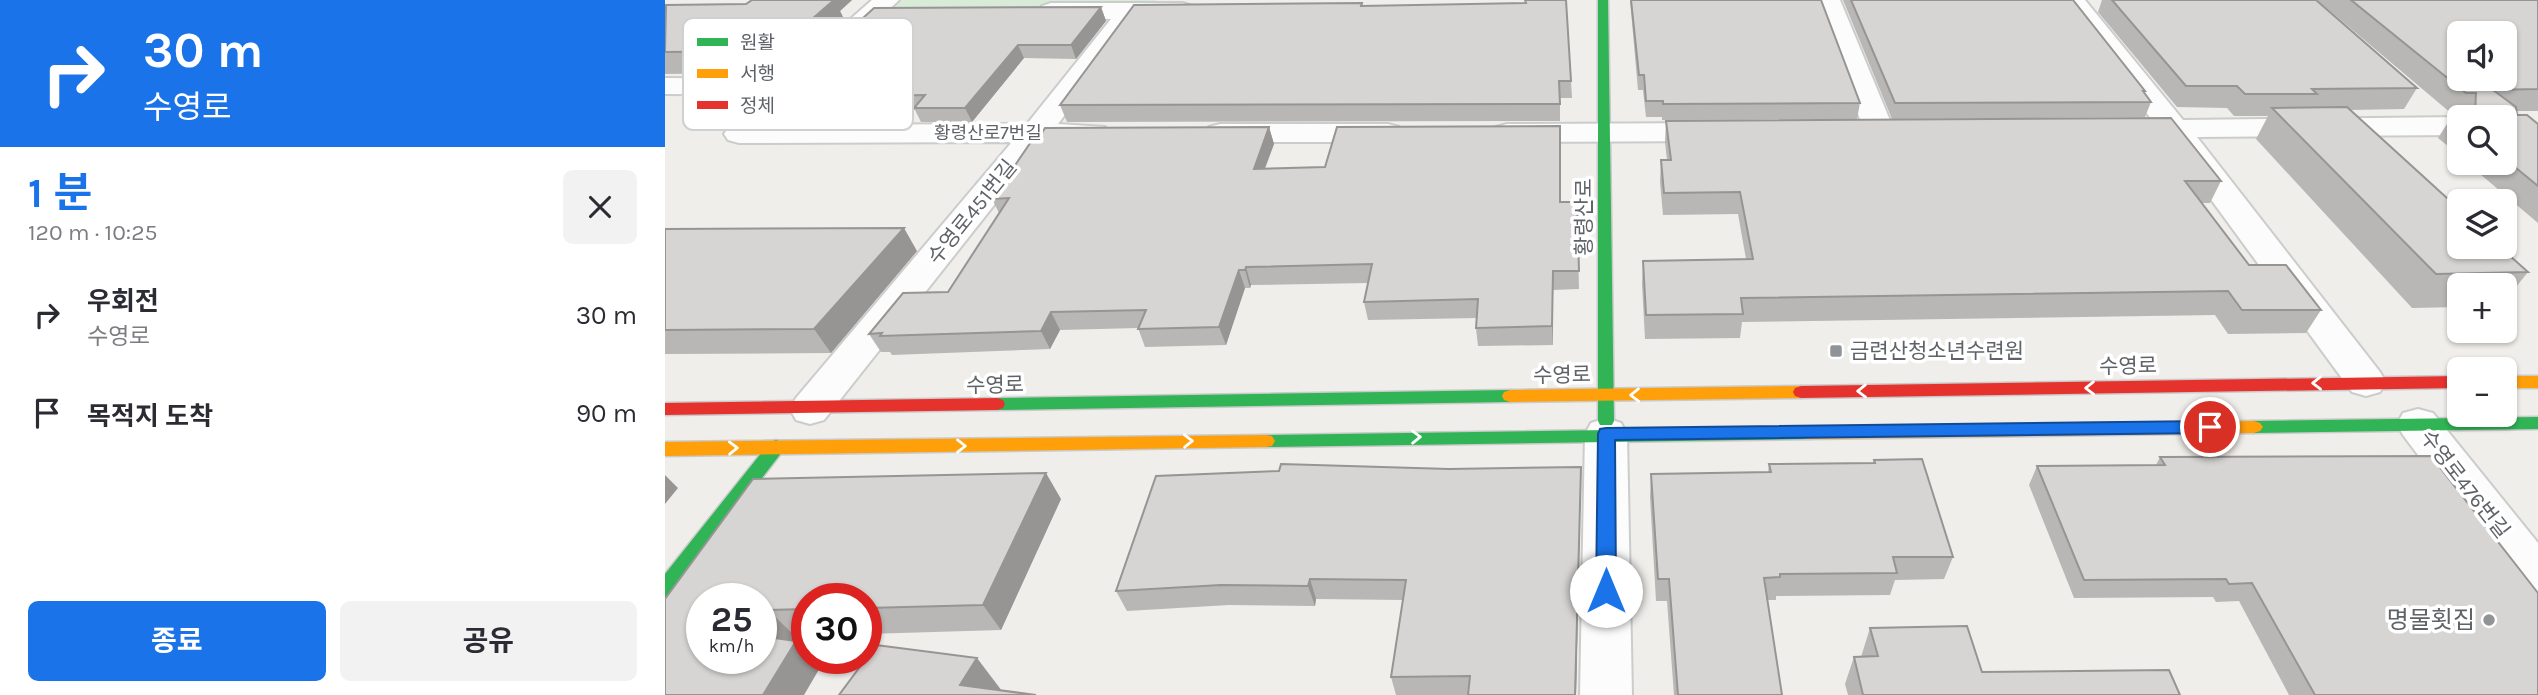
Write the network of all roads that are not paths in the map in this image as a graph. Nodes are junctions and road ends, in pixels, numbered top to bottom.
1 (1603, 0) edge
2 (1828, 0) edge
3 (2072, 0) edge
4 (1208, 10) edge
5 (1032, 11) edge
6 (1130, 11) junction
7 (683, 84) edge
8 (665, 86) edge
9 (2416, 102) edge
10 (2447, 123) edge
11 (2447, 126) edge
12 (2174, 128) junction
13 (2094, 129) edge
14 (743, 130) edge
15 (1879, 130) edge
16 (1742, 132) edge
17 (1037, 133) junction
18 (1120, 133) edge
19 (1189, 133) edge
20 (1411, 133) edge
21 (1480, 133) edge
22 (1605, 133) junction
23 (2366, 382) junction
24 (2447, 382) edge
25 (2517, 382) edge
26 (2538, 382) edge
27 (665, 409) edge
28 (810, 409) junction
29 (1606, 414) junction
30 (2538, 423) edge
31 (2418, 424) junction
32 (776, 447) junction
33 (665, 449) edge
34 (2538, 578) edge
35 (665, 589) edge
36 (1606, 695) edge

1 - 22 main road, 황령산로
2 - 15 street
3 - 12 street
4 - 6 street
5 - 6 street
6 - 17 street, 수영로451번길
7 - 8 street
9 - 10 street
11 - 12 street
12 - 13 street
12 - 23 street
14 - 17 street, 황령산로7번길
16 - 22 street
17 - 18 street, 황령산로7번길
17 - 28 street, 수영로451번길
19 - 20 street
21 - 22 street
22 - 29 main road, 황령산로
23 - 24 main road, 수영로
23 -> 29 main road, 수영로
25 - 26 main road
27 - 28 main road, 수영로
28 - 29 main road, 수영로
29 - 31 main road, 수영로
32 -> 29 main road, 수영로
29 - 36 street
30 - 31 main road, 수영로
31 - 34 street, 수영로476번길
33 -> 32 main road, 수영로
32 - 35 main road

